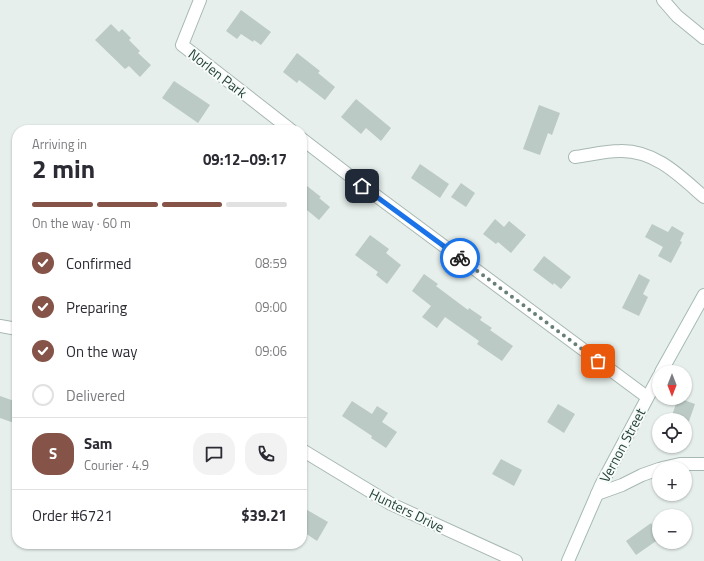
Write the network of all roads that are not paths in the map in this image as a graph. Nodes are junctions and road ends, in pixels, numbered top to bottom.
1 (200, 0) edge
2 (663, 0) edge
3 (704, 38) edge
4 (285, 125) edge
5 (307, 142) edge
6 (575, 157) dead end
7 (704, 197) edge
8 (704, 295) edge
9 (0, 326) edge
10 (12, 329) edge
11 (665, 365) edge
12 (652, 388) edge
13 (647, 397) junction
14 (307, 453) edge
15 (692, 464) edge
16 (704, 464) edge
17 (652, 471) edge
18 (597, 494) junction
19 (516, 561) edge
20 (568, 561) edge

1 - 4 street, Norlen Park
2 - 3 street
5 - 13 street
6 - 7 street
8 - 11 street
9 - 10 street
12 - 13 street, Vernon Street
13 - 18 street, Vernon Street
14 - 19 street, Hunters Drive
15 - 16 street
17 - 18 street
18 - 20 street, Vernon Street

